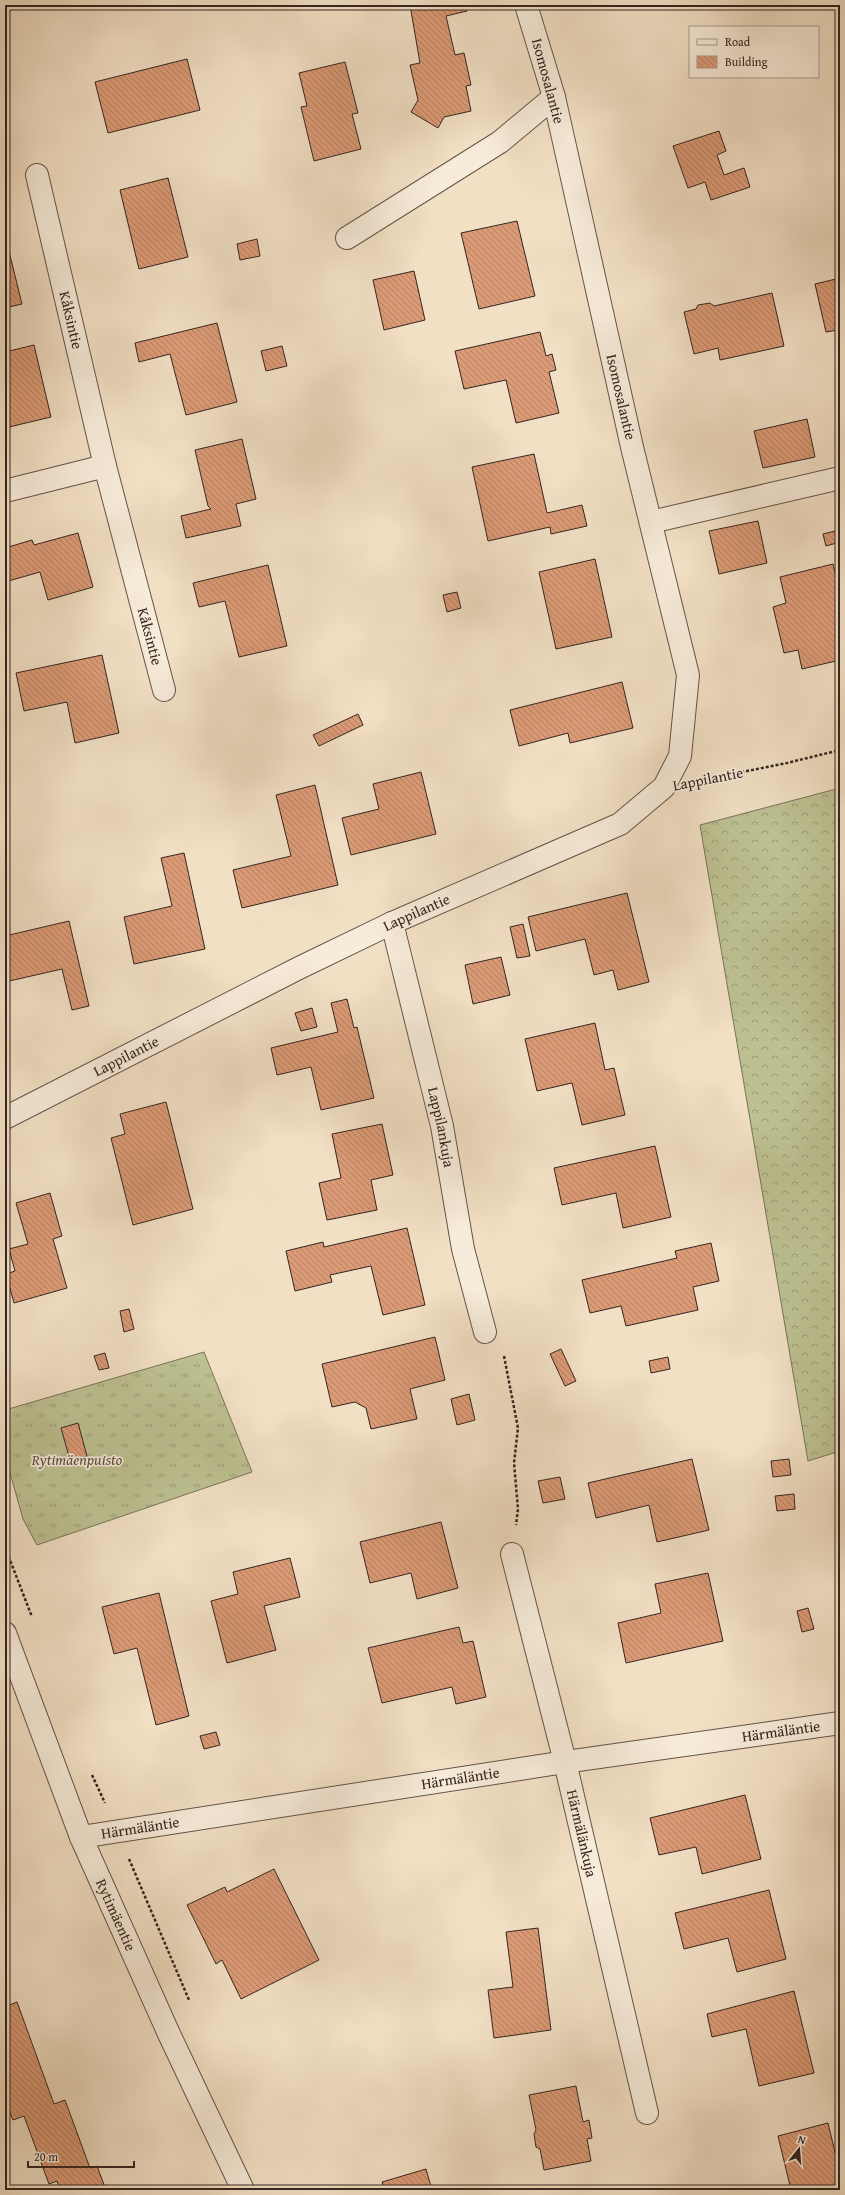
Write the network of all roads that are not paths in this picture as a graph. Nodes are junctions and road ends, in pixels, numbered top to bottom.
1 (526, 5) edge
2 (554, 97) junction
3 (37, 175) dead end
4 (347, 238) dead end
5 (105, 466) junction
6 (840, 478) edge
7 (5, 491) edge
8 (652, 522) junction
9 (164, 690) dead end
10 (664, 787) joint
11 (392, 923) junction
12 (5, 1118) edge
13 (485, 1332) road end
14 (512, 1554) road end
15 (5, 1633) edge
16 (840, 1723) edge
17 (565, 1762) junction
18 (81, 1837) junction
19 (647, 2113) dead end
20 (243, 2190) edge

1 - 2 street, Isomosalantie
2 - 4 street
2 - 8 street, Isomosalantie
3 - 5 street, Kåksintie
5 - 7 street
5 - 9 street, Kåksintie
6 - 8 street
8 - 10 street, Isomosalantie
10 - 11 street, Lappilantie
11 - 12 street, Lappilantie
11 - 13 street, Lappilankuja
14 - 17 street, Härmälänkuja
15 - 18 street, Rytimäentie
16 - 17 street, Härmäläntie
17 - 18 street, Härmäläntie
17 - 19 street, Härmälänkuja
18 - 20 street, Rytimäentie

